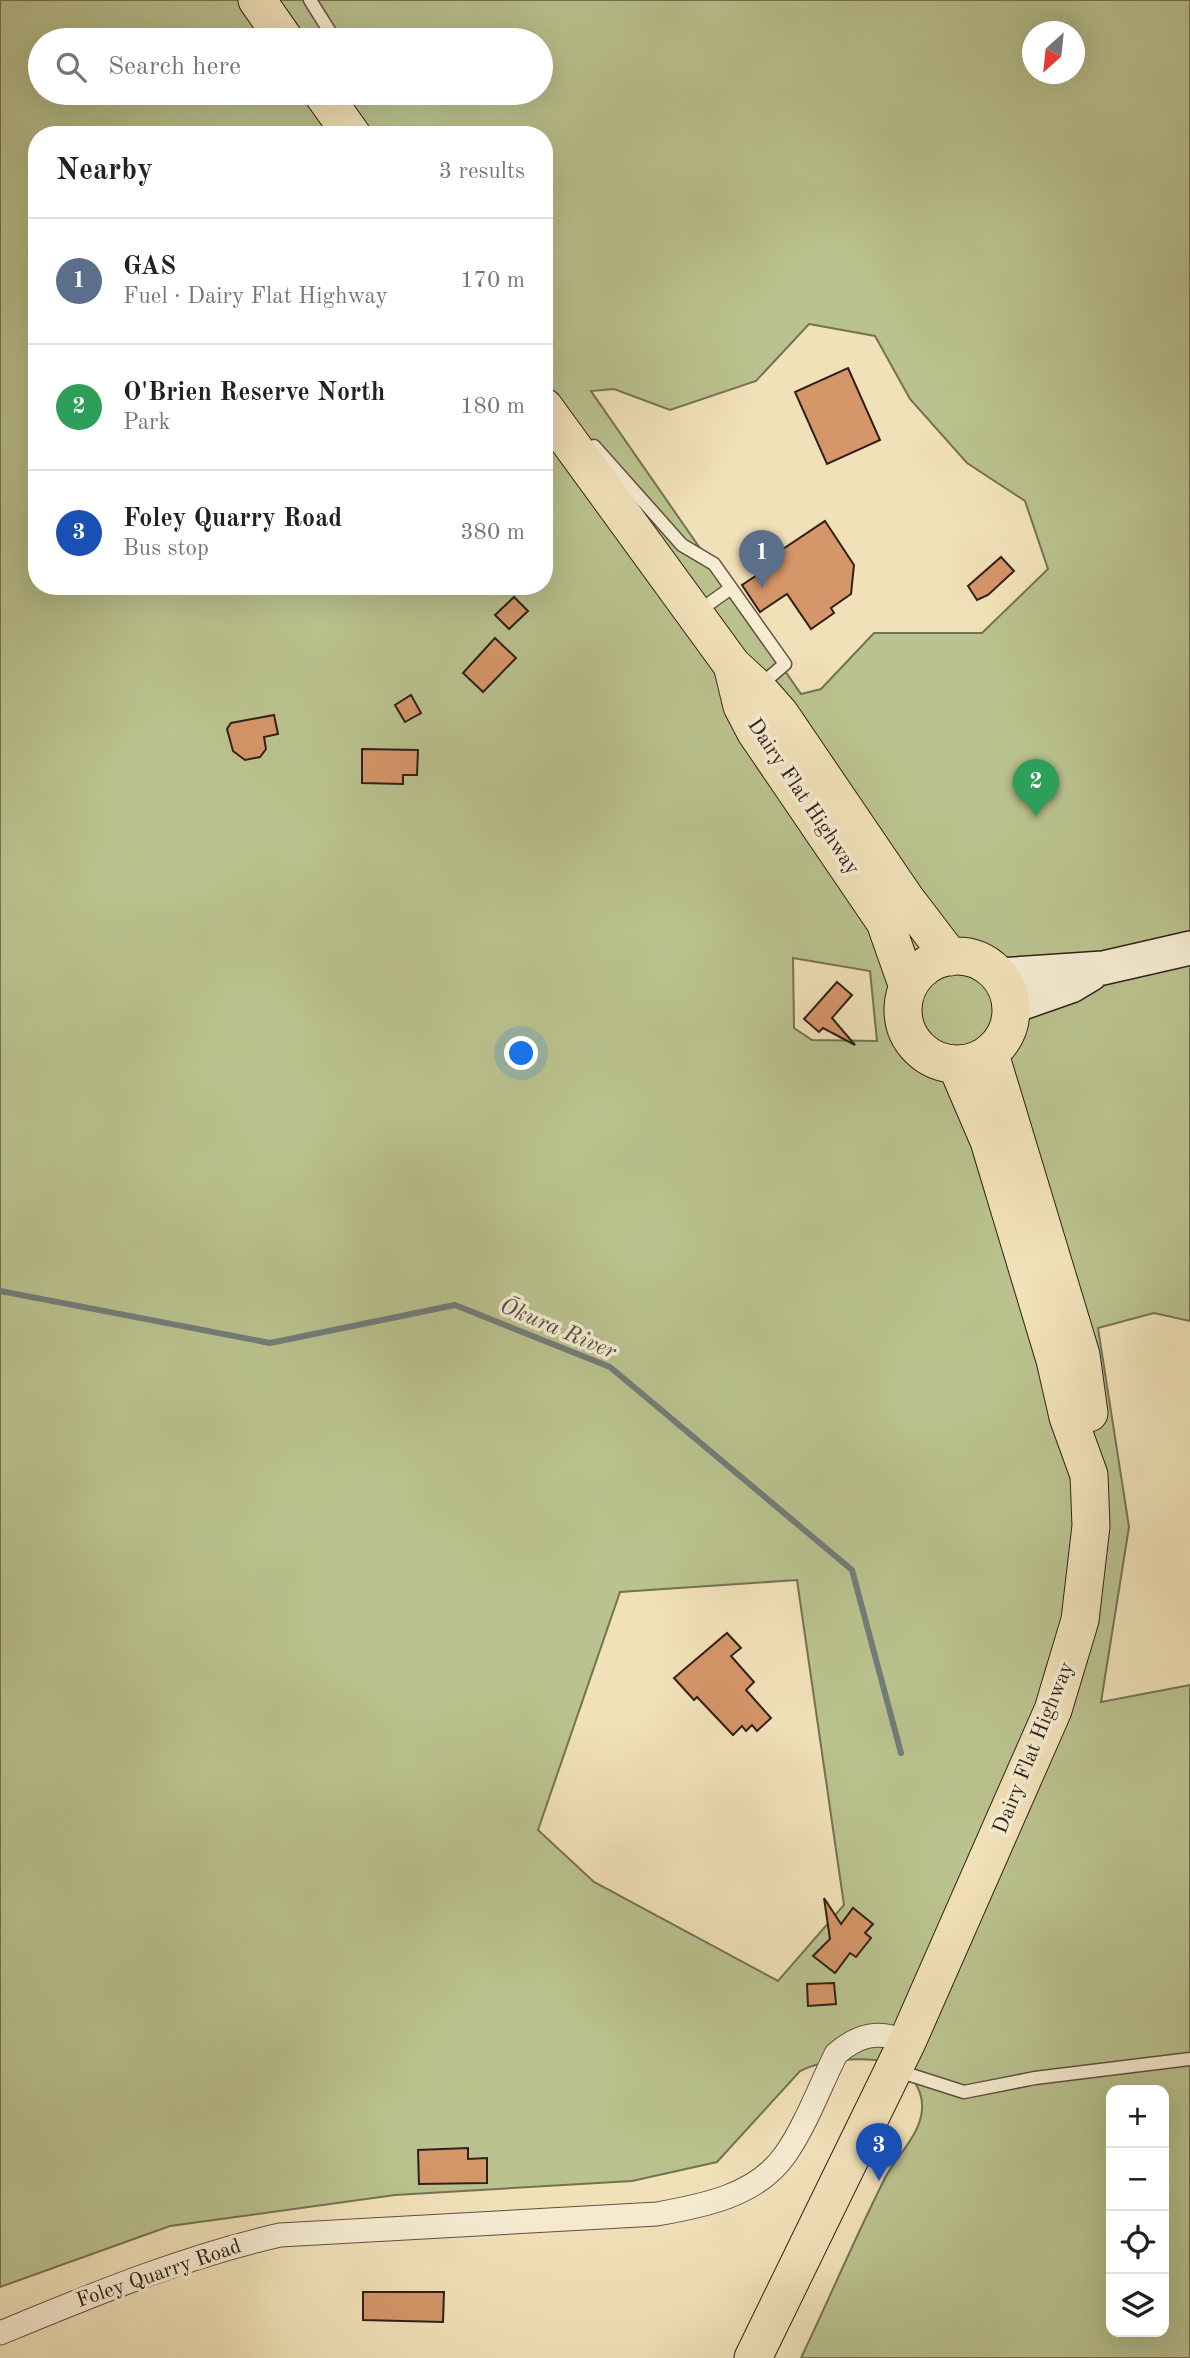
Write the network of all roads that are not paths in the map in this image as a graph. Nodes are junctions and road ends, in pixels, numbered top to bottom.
1 (257, 0) edge
2 (310, 0) edge
3 (277, 28) edge
4 (328, 28) edge
5 (334, 105) edge
6 (347, 126) edge
7 (553, 419) edge
8 (731, 588) junction
9 (696, 613) junction
10 (745, 676) junction
11 (1190, 948) edge
12 (950, 957) junction
13 (908, 987) junction
14 (1005, 991) junction
15 (973, 1059) junction
16 (900, 2056) junction
17 (1190, 2059) edge
18 (0, 2333) edge
19 (753, 2358) edge

1 - 3 main road
2 - 4 lane
5 - 6 main road
7 - 8 lane
7 - 9 main road, Dairy Flat Highway
8 - 9 lane
8 - 10 lane
9 - 10 main road, Dairy Flat Highway
10 - 12 main road
10 - 13 main road, Dairy Flat Highway
11 - 14 main road
12 - 13 main road
12 - 14 main road
13 - 15 main road
14 - 15 main road
15 - 16 main road, Dairy Flat Highway
16 - 17 lane
16 - 18 street, Foley Quarry Road
16 - 19 main road, Dairy Flat Highway

